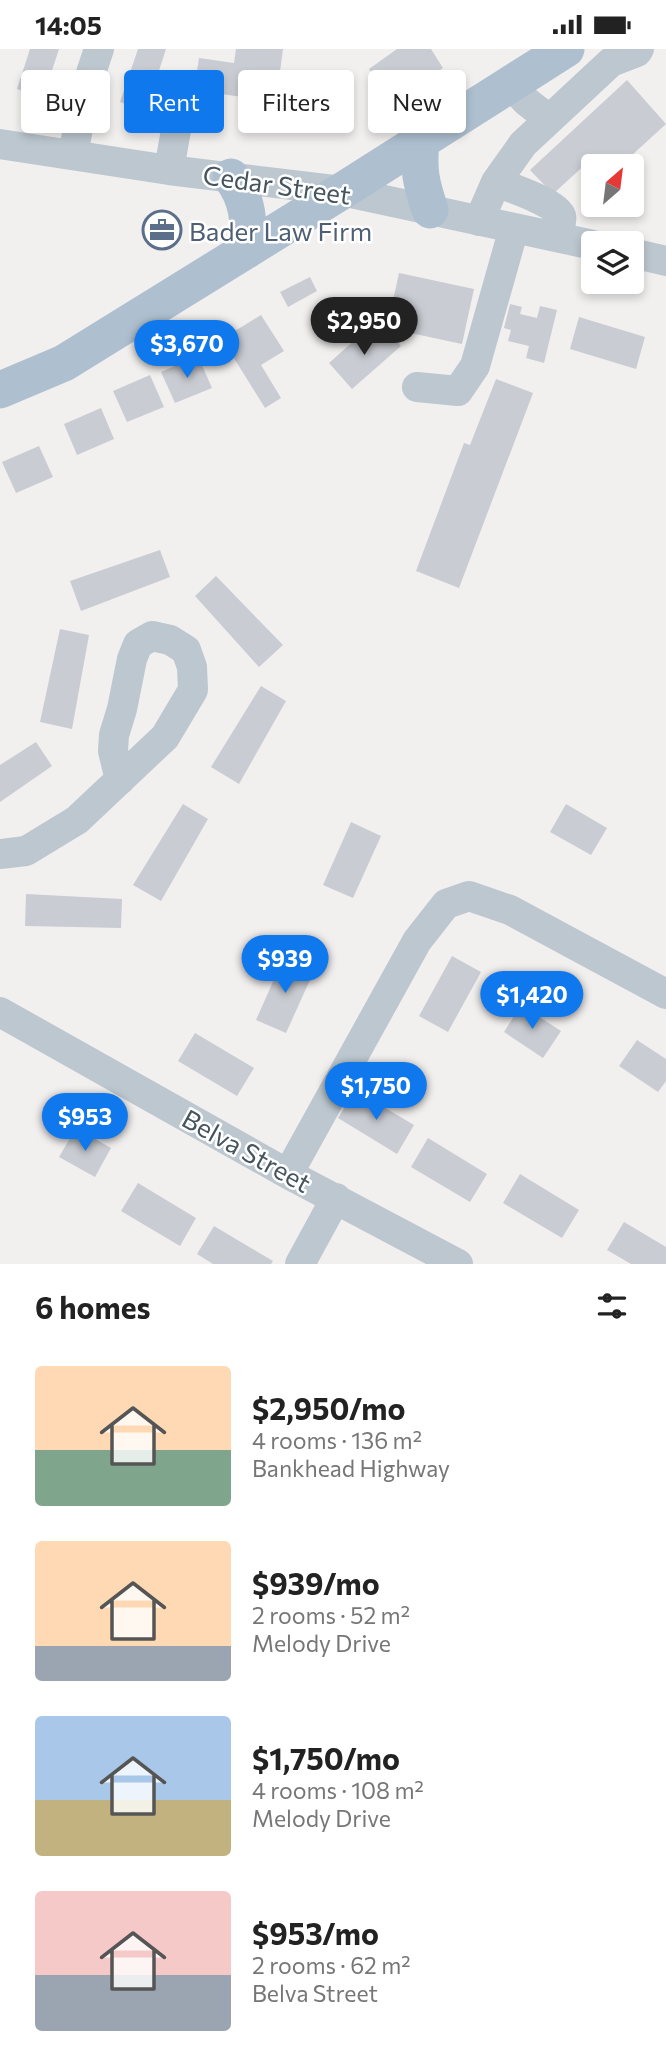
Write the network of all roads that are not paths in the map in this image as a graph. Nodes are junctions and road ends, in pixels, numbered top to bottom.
1 (99, 49) edge
2 (566, 49) edge
3 (639, 49) edge
4 (510, 85) junction
5 (549, 119) junction
6 (175, 133) edge
7 (421, 141) junction
8 (0, 144) edge
9 (73, 155) junction
10 (169, 170) junction
11 (231, 177) junction
12 (496, 182) junction
13 (342, 191) junction
14 (430, 210) junction
15 (479, 221) junction
16 (514, 228) junction
17 (553, 236) junction
18 (581, 242) edge
19 (247, 250) junction
20 (644, 256) edge
21 (666, 261) edge
22 (417, 387) dead end
23 (0, 390) edge
24 (120, 779) dead end
25 (0, 854) edge
26 (666, 994) edge
27 (0, 1012) edge
28 (289, 1174) junction
29 (336, 1198) junction
30 (300, 1264) edge
31 (458, 1264) edge

1 - 9 street
2 - 4 main road
3 - 5 street
4 - 5 street
4 - 7 main road
5 - 12 street
6 - 10 street
7 - 13 main road
7 - 14 main road
8 - 9 street, Cedar Street
9 - 10 street, Cedar Street
10 - 11 street, Cedar Street
11 - 13 street, Cedar Street
11 - 19 main road
12 - 15 street
12 - 17 street
13 - 14 street, Cedar Street
13 - 19 main road
14 - 15 street, Cedar Street
15 - 16 street, Cedar Street
16 - 17 street, Cedar Street
16 - 22 street
17 - 18 street, Cedar Street
19 - 23 main road
20 - 21 street
24 - 25 street
26 - 28 street
27 - 28 street, Belva Street
28 - 29 street, Belva Street
29 - 30 street
29 - 31 street, Belva Street

